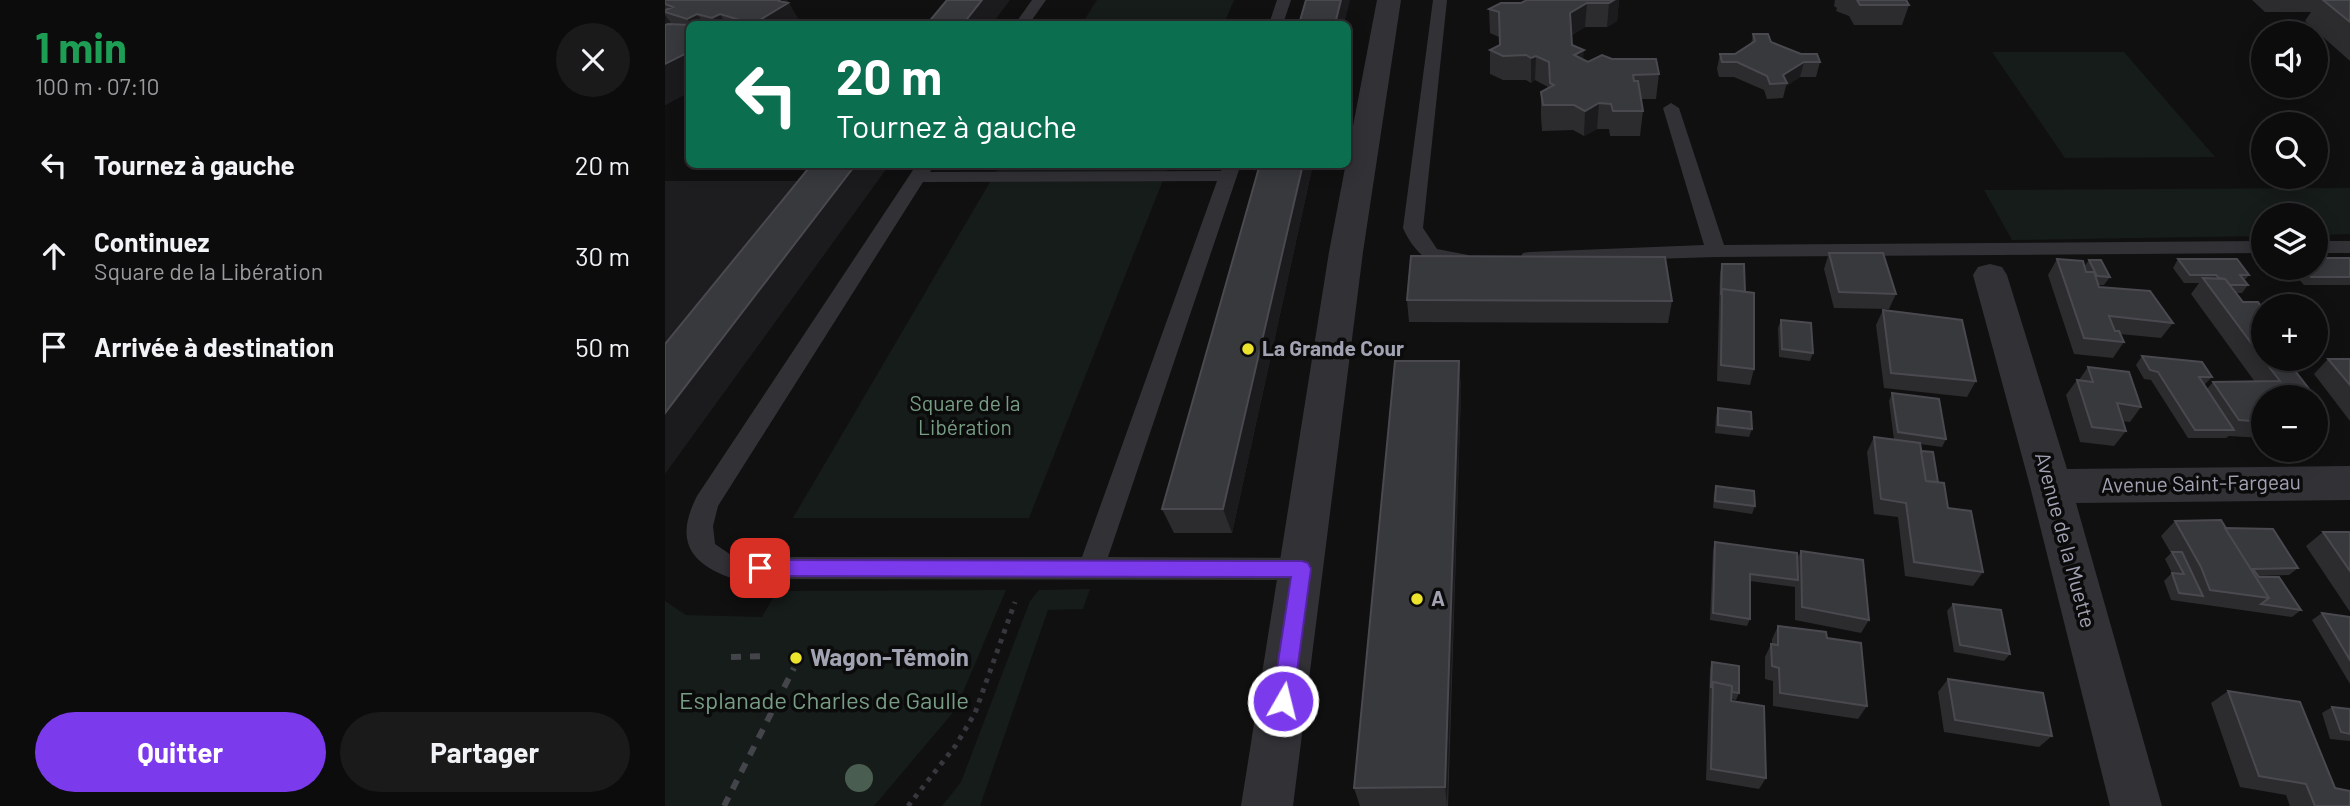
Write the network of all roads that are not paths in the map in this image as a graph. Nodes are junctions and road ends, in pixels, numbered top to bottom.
1 (1039, 0) edge
2 (1284, 0) edge
3 (1389, 0) edge
4 (1440, 0) edge
5 (1024, 21) edge
6 (1277, 21) edge
7 (1671, 108) dead end
8 (1231, 170) edge
9 (921, 171) edge
10 (2251, 247) edge
11 (2328, 247) edge
12 (2350, 247) edge
13 (1716, 251) junction
14 (1511, 258) edge
15 (1483, 259) edge
16 (1990, 275) dead end
17 (2350, 483) edge
18 (2051, 485) junction
19 (1091, 569) junction
20 (1302, 569) junction
21 (1267, 806) edge
22 (2136, 806) edge

1 - 5 lane
2 - 6 lane
3 - 20 street
4 - 15 lane
7 - 13 lane
8 - 9 lane
8 - 19 lane
9 - 19 lane
10 - 13 lane
11 - 12 lane
13 - 14 lane
16 - 18 street, Avenue de la Muette
17 - 18 street, Avenue Saint-Fargeau
18 - 22 street, Avenue de la Muette
19 - 20 lane
20 - 21 street

